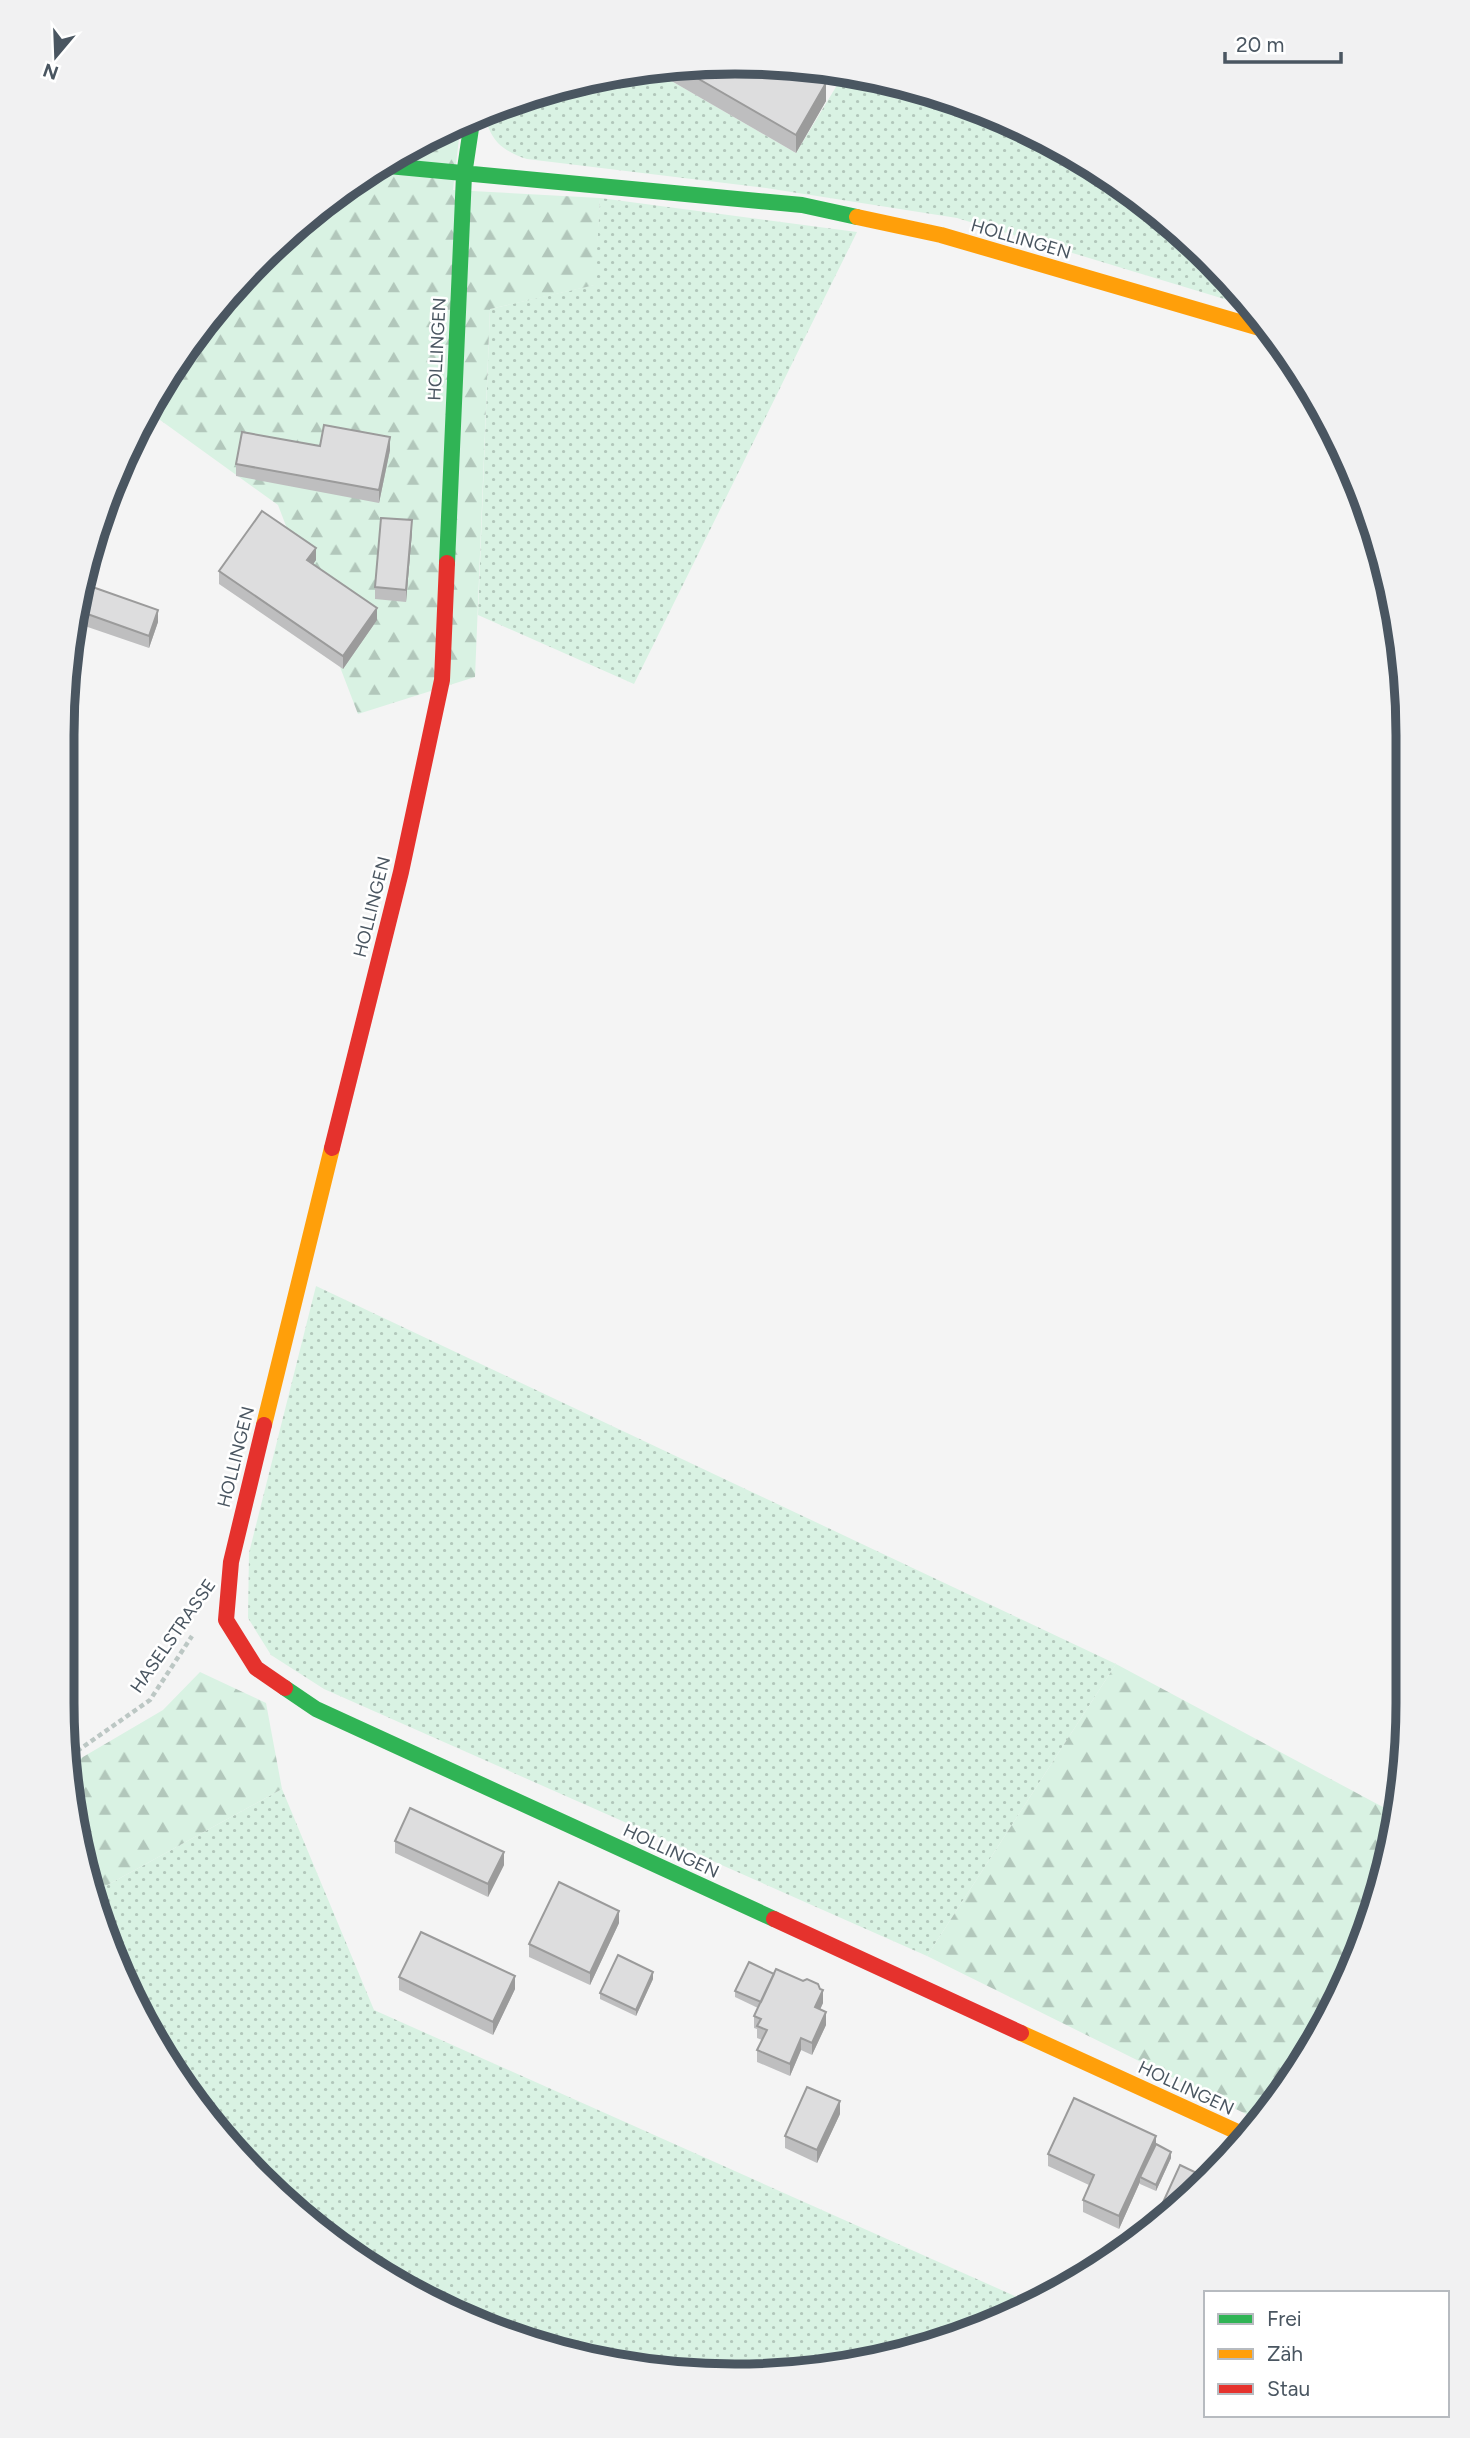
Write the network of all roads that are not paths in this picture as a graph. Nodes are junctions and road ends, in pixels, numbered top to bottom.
1 (471, 129) edge
2 (395, 168) edge
3 (464, 175) junction
4 (1256, 327) edge
5 (1238, 2132) edge

1 - 3 street, HOLLINGEN
2 - 3 street, HOLLINGEN
3 - 4 street, HOLLINGEN
3 - 5 street, HOLLINGEN

